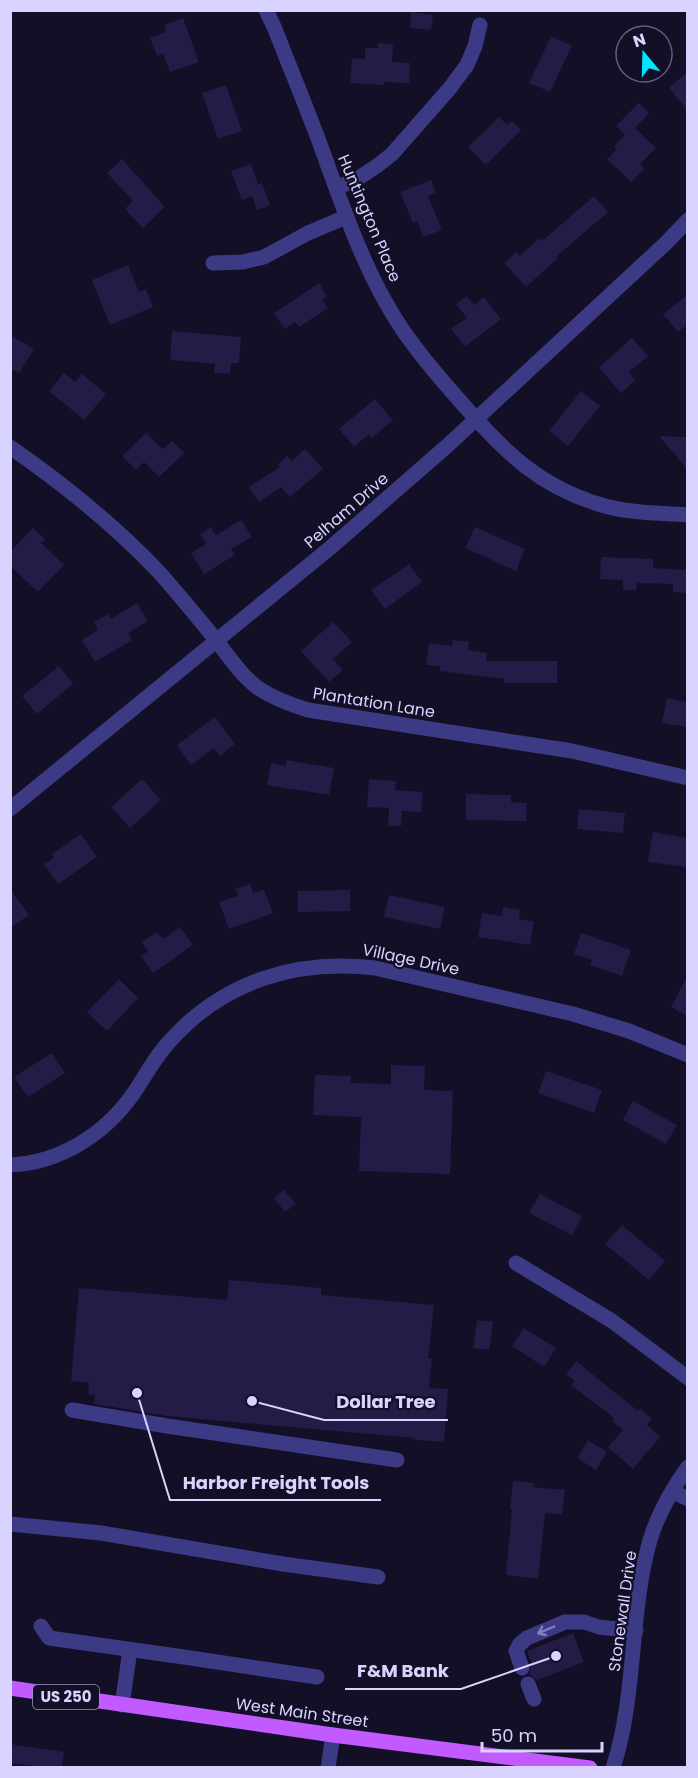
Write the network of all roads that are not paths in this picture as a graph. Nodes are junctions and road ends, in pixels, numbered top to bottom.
1 (266, 10) edge
2 (480, 25) dead end
3 (336, 188) junction
4 (346, 217) junction
5 (687, 220) edge
6 (213, 263) dead end
7 (476, 419) junction
8 (10, 447) edge
9 (687, 515) edge
10 (217, 642) junction
11 (687, 778) edge
12 (10, 809) edge
13 (687, 1055) edge
14 (10, 1165) edge
15 (516, 1263) dead end
16 (687, 1378) edge
17 (72, 1410) dead end
18 (396, 1460) dead end
19 (687, 1467) edge
20 (672, 1491) junction
21 (687, 1499) edge
22 (10, 1524) edge
23 (378, 1577) dead end
24 (41, 1626) dead end
25 (636, 1631) junction
26 (129, 1650) junction
27 (522, 1668) dead end
28 (317, 1677) dead end
29 (528, 1684) dead end
30 (10, 1688) edge
31 (534, 1699) dead end
32 (122, 1705) junction
33 (333, 1735) junction
34 (328, 1767) edge
35 (590, 1767) edge
36 (614, 1767) edge

1 - 3 street, Huntington Place
2 - 3 street
3 - 4 street, Huntington Place
4 - 6 street
4 - 7 street, Huntington Place
5 - 7 street, Pelham Drive
7 - 9 street, Huntington Place
7 - 10 street, Pelham Drive
8 - 10 street, Plantation Lane
10 - 11 street, Plantation Lane
10 - 12 street, Pelham Drive
13 - 14 street, Village Drive
15 - 16 street
17 - 18 street
19 - 20 street, Stonewall Drive
20 - 21 street
20 - 25 street, Stonewall Drive
22 - 23 street
24 - 26 street
25 -> 27 street
25 - 36 street, Stonewall Drive
26 - 28 street
26 - 32 street
29 - 31 street
30 - 32 main road, West Main Street / US 250
32 - 33 main road, West Main Street / US 250
33 - 34 street
33 - 35 main road, West Main Street / US 250

